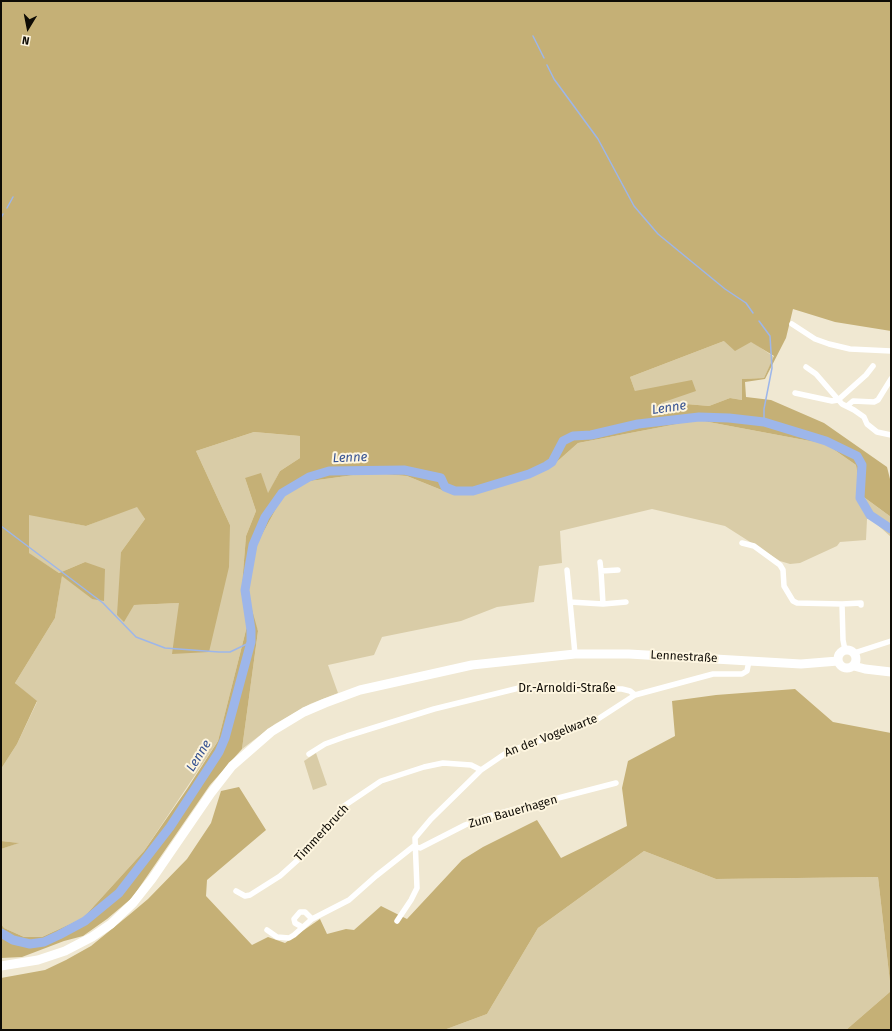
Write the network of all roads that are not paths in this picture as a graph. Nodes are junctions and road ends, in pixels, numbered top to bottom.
1 (792, 324) dead end
2 (891, 351) edge
3 (873, 366) dead end
4 (806, 367) dead end
5 (891, 379) edge
6 (794, 393) dead end
7 (838, 400) junction
8 (847, 406) junction
9 (891, 435) edge
10 (742, 544) dead end
11 (600, 562) dead end
12 (567, 570) dead end
13 (618, 570) dead end
14 (601, 571) junction
15 (570, 602) junction
16 (626, 602) dead end
17 (603, 604) junction
18 (842, 604) junction
19 (861, 605) dead end
20 (891, 641) edge
21 (845, 650) junction
22 (854, 653) junction
23 (576, 654) junction
24 (749, 661) junction
25 (838, 661) junction
26 (854, 666) junction
27 (891, 672) edge
28 (635, 695) junction
29 (309, 754) dead end
30 (481, 770) junction
31 (616, 783) dead end
32 (414, 846) junction
33 (236, 891) dead end
34 (312, 919) junction
35 (397, 921) dead end
36 (302, 927) junction
37 (267, 930) dead end
38 (5, 966) edge

1 - 2 street
3 - 7 street
4 - 7 street
5 - 8 street
6 - 7 street
7 - 8 street
8 - 9 street
10 - 18 street
11 - 14 street
12 - 15 street
13 - 14 street
14 - 17 street
15 - 17 street
15 - 23 street
16 - 17 street
18 - 19 street
18 - 21 street
20 - 22 street
21 - 22 main road
21 - 25 main road
22 - 26 main road
23 - 24 main road, Lennestraße
23 - 38 main road, Lennestraße
24 - 25 main road, Lennestraße
24 - 28 street
25 - 26 main road
26 - 27 main road
28 - 29 street, Dr.-Arnoldi-Straße
28 - 30 street, An der Vogelwarte
30 - 32 street, An der Vogelwarte
30 - 33 street, Timmerbruch
31 - 32 street, Zum Bauerhagen
32 - 34 street
32 - 35 street
34 - 36 street
34 - 36 street
36 - 37 street

